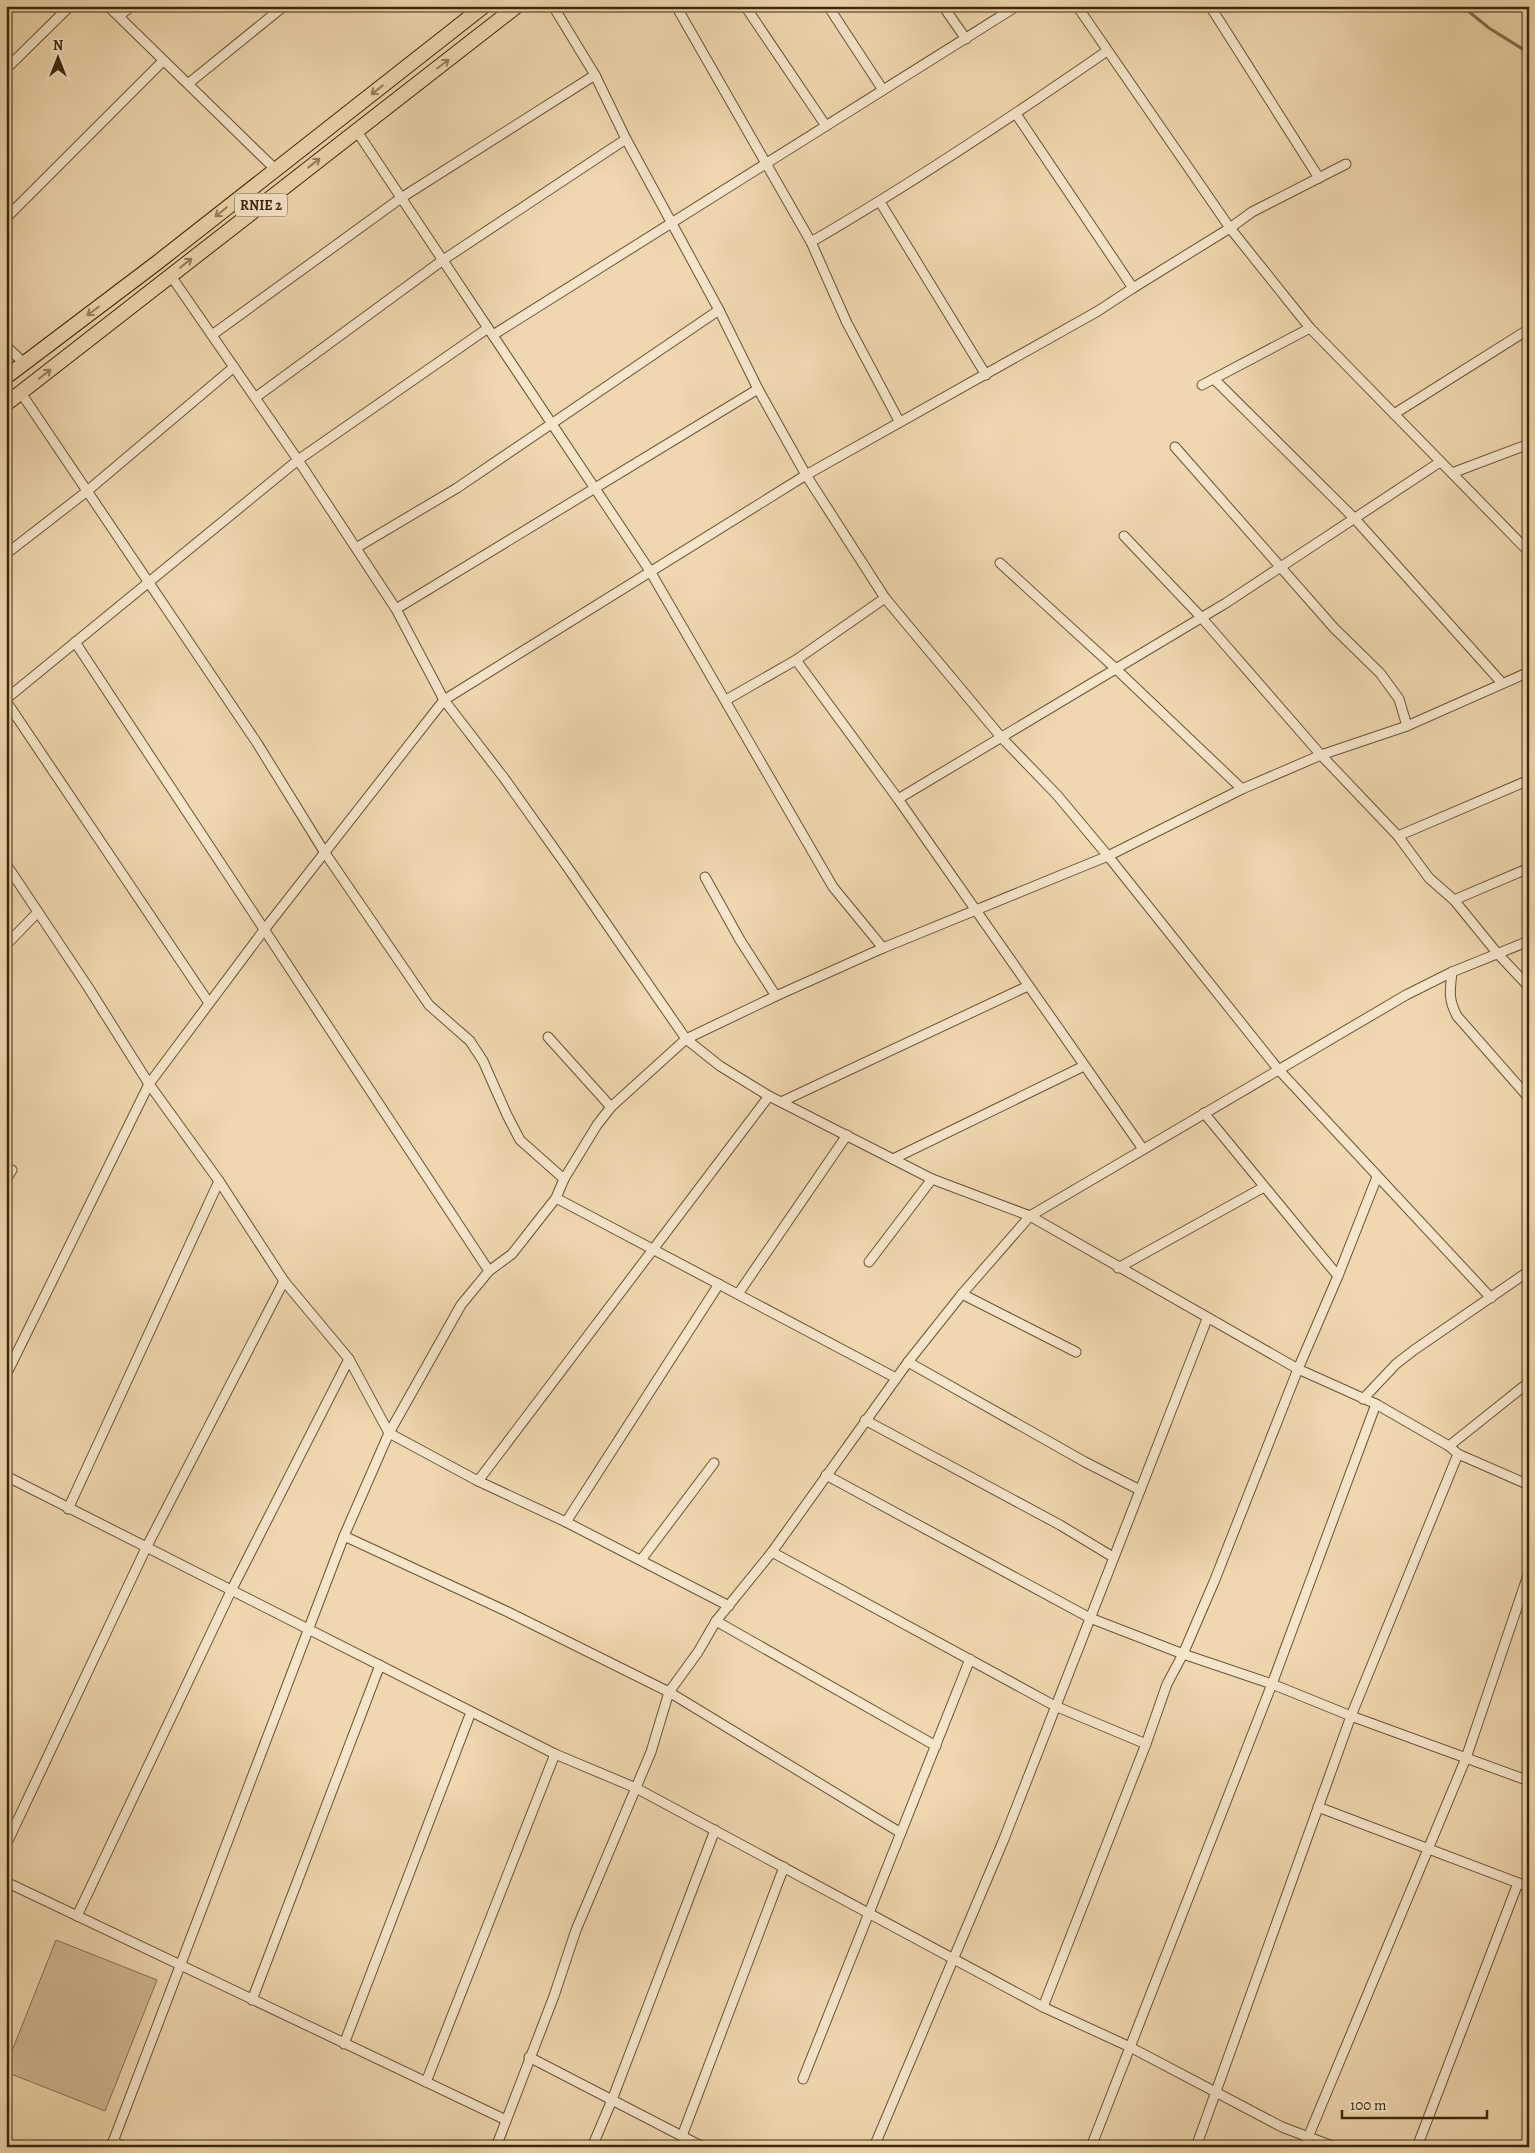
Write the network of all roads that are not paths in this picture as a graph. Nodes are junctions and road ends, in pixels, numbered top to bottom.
1 (70, 6) edge
2 (108, 6) edge
3 (132, 6) edge
4 (284, 6) edge
5 (484, 6) edge
6 (517, 6) edge
7 (553, 6) edge
8 (676, 6) edge
9 (744, 6) edge
10 (828, 6) edge
11 (943, 6) edge
12 (1017, 6) edge
13 (1077, 6) edge
14 (1210, 6) edge
15 (119, 16) junction
16 (966, 39) junction
17 (1107, 51) junction
18 (163, 61) junction
19 (6, 69) edge
20 (595, 75) junction
21 (189, 83) junction
22 (883, 90) junction
23 (1016, 114) junction
24 (826, 126) junction
25 (356, 130) junction
26 (626, 139) junction
27 (767, 164) junction
28 (1346, 164) dead end
29 (275, 169) junction
30 (1319, 178) junction
31 (401, 198) junction
32 (880, 202) junction
33 (6, 218) edge
34 (671, 224) junction
35 (1230, 228) junction
36 (810, 242) junction
37 (443, 260) junction
38 (171, 276) junction
39 (1133, 288) junction
40 (719, 310) junction
41 (1310, 328) junction
42 (1529, 329) edge
43 (491, 332) junction
44 (212, 335) junction
45 (7, 347) edge
46 (24, 363) junction
47 (234, 367) junction
48 (986, 375) junction
49 (6, 377) edge
50 (1214, 379) junction
51 (1202, 385) dead end
52 (758, 389) junction
53 (21, 393) junction
54 (256, 397) junction
55 (6, 404) edge
56 (1394, 414) junction
57 (899, 421) junction
58 (552, 424) junction
59 (1529, 444) edge
60 (1175, 447) dead end
61 (298, 460) junction
62 (1440, 462) junction
63 (1452, 473) junction
64 (806, 475) junction
65 (594, 487) junction
66 (86, 492) junction
67 (1355, 519) junction
68 (1124, 536) dead end
69 (356, 548) junction
70 (1529, 552) edge
71 (6, 554) edge
72 (1000, 563) dead end
73 (1282, 567) junction
74 (650, 571) junction
75 (147, 582) junction
76 (884, 598) junction
77 (396, 609) junction
78 (1201, 617) junction
79 (75, 642) junction
80 (796, 660) junction
81 (1115, 668) junction
82 (1529, 672) edge
83 (1502, 683) junction
84 (6, 700) edge
85 (444, 700) junction
86 (726, 700) junction
87 (1407, 726) junction
88 (1001, 737) junction
89 (1321, 755) junction
90 (1529, 780) edge
91 (1242, 790) junction
92 (898, 799) junction
93 (1398, 836) junction
94 (325, 853) junction
95 (1108, 856) junction
96 (6, 864) edge
97 (1529, 868) edge
98 (705, 877) dead end
99 (1454, 900) junction
100 (974, 910) junction
101 (38, 912) junction
102 (264, 930) junction
103 (1529, 940) edge
104 (6, 945) edge
105 (883, 948) junction
106 (1498, 954) junction
107 (1452, 972) junction
108 (1028, 986) junction
109 (1529, 987) edge
110 (776, 996) junction
111 (209, 1004) junction
112 (548, 1037) dead end
113 (686, 1039) junction
114 (1084, 1066) junction
115 (1278, 1070) junction
116 (149, 1084) junction
117 (769, 1096) junction
118 (1529, 1098) edge
119 (781, 1102) junction
120 (611, 1107) junction
121 (1204, 1113) junction
122 (846, 1136) junction
123 (1143, 1149) junction
124 (894, 1159) junction
125 (12, 1170) dead end
126 (1377, 1176) junction
127 (564, 1179) junction
128 (932, 1179) junction
129 (6, 1180) edge
130 (219, 1182) junction
131 (1264, 1187) junction
132 (556, 1198) junction
133 (1030, 1216) junction
134 (654, 1250) junction
135 (869, 1262) dead end
136 (1118, 1268) junction
137 (489, 1271) junction
138 (1529, 1271) edge
139 (1338, 1276) junction
140 (284, 1281) junction
141 (719, 1284) junction
142 (738, 1294) junction
143 (962, 1294) junction
144 (1491, 1298) junction
145 (1207, 1319) junction
146 (1076, 1352) dead end
147 (349, 1359) junction
148 (908, 1362) junction
149 (1298, 1369) junction
150 (6, 1375) edge
151 (896, 1378) junction
152 (1529, 1382) edge
153 (1363, 1398) junction
154 (1376, 1404) junction
155 (865, 1420) junction
156 (389, 1433) junction
157 (1450, 1446) junction
158 (1458, 1454) junction
159 (714, 1463) dead end
160 (826, 1475) junction
161 (6, 1476) edge
162 (478, 1481) junction
163 (1529, 1485) edge
164 (1140, 1490) junction
165 (68, 1509) junction
166 (566, 1522) junction
167 (344, 1536) junction
168 (146, 1548) junction
169 (772, 1552) junction
170 (1113, 1558) junction
171 (641, 1560) junction
172 (1529, 1572) edge
173 (232, 1589) junction
174 (729, 1606) junction
175 (1090, 1618) junction
176 (716, 1621) junction
177 (308, 1629) junction
178 (1183, 1654) junction
179 (970, 1659) junction
180 (380, 1666) junction
181 (1272, 1684) junction
182 (669, 1692) junction
183 (1055, 1706) junction
184 (472, 1712) junction
185 (1351, 1716) junction
186 (1146, 1744) junction
187 (936, 1746) junction
188 (555, 1754) junction
189 (1466, 1758) junction
190 (1529, 1781) edge
191 (636, 1788) junction
192 (1318, 1807) junction
193 (715, 1830) junction
194 (901, 1833) junction
195 (6, 1845) edge
196 (1429, 1849) junction
197 (784, 1868) junction
198 (6, 1882) edge
199 (1518, 1883) junction
200 (1529, 1887) edge
201 (869, 1913) junction
202 (77, 1916) junction
203 (954, 1958) junction
204 (179, 1965) junction
205 (252, 2000) junction
206 (1043, 2007) junction
207 (344, 2044) junction
208 (1130, 2047) junction
209 (529, 2057) junction
210 (803, 2079) dead end
211 (426, 2082) junction
212 (1216, 2093) junction
213 (612, 2100) junction
214 (506, 2120) junction
215 (682, 2136) junction
216 (1308, 2136) junction
217 (112, 2144) edge
218 (124, 2147) edge
219 (496, 2147) edge
220 (592, 2147) edge
221 (703, 2147) edge
222 (874, 2147) edge
223 (1091, 2147) edge
224 (1196, 2147) edge
225 (1304, 2147) edge
226 (1335, 2147) edge
227 (1417, 2147) edge

1 - 19 street
2 - 15 street
3 - 15 street
4 - 21 street
5 -> 29 main road, RNIE 2
25 -> 6 main road, RNIE 2
7 - 20 street
8 - 27 street
9 - 24 street
10 - 22 street
11 - 16 street
12 - 16 street
13 - 17 street
14 - 30 street
15 - 18 street
16 - 22 street
17 - 23 street
17 - 35 street
18 - 21 street
18 - 33 street
20 - 26 street
20 - 31 street
21 - 29 street
22 - 24 street
23 - 32 street
23 - 39 street
24 - 27 street
25 - 31 street
38 -> 25 main road, RNIE 2
26 - 34 street
26 - 37 street
27 - 34 street
27 - 36 street
28 - 30 street
29 -> 46 main road, RNIE 2
30 - 35 street
31 - 37 street
31 - 44 street
32 - 36 street
32 - 48 street
34 - 40 street
34 - 43 street
35 - 39 street
35 - 41 street
36 - 57 street
37 - 43 street
37 - 54 street
38 - 44 street
53 -> 38 main road, RNIE 2
39 - 48 street
40 - 52 street
40 - 58 street
41 - 50 street
41 - 56 street
42 - 56 street
43 - 58 street
43 - 61 street
44 - 47 street
45 - 46 street
46 - 49 main road, RNIE 2
47 - 54 street
47 - 66 street
48 - 57 street
50 - 51 street
50 - 67 street
52 - 64 street
52 - 65 street
53 - 55 main road, RNIE 2
53 - 66 street
54 - 61 street
56 - 62 street
57 - 64 street
58 - 65 street
58 - 69 street
59 - 63 street
60 - 73 street
61 - 69 street
61 - 75 street
62 - 63 street
62 - 67 street
63 - 70 street
64 - 74 street
64 - 76 street
65 - 74 street
65 - 77 street
66 - 71 street
66 - 75 street
67 - 73 street
67 - 83 street
68 - 78 street
69 - 77 street
72 - 81 street
73 - 78 street
73 - 87 street
74 - 85 street
74 - 86 street
75 - 79 street
75 - 94 street
76 - 80 street
76 - 88 street
77 - 85 street
78 - 81 street
78 - 89 street
79 - 84 street
79 - 102 street
80 - 86 street
80 - 92 street
81 - 88 street
81 - 91 street
82 - 83 street
83 - 87 street
84 - 111 street
85 - 94 street
85 - 113 street
86 - 105 street
87 - 89 street
88 - 92 street
88 - 95 street
89 - 91 street
89 - 93 street
90 - 93 street
91 - 95 street
92 - 100 street
93 - 99 street
94 - 102 street
94 - 127 street
95 - 100 street
95 - 115 street
96 - 101 street
97 - 99 street
98 - 110 street
99 - 106 street
100 - 105 street
100 - 108 street
101 - 104 street
101 - 116 street
102 - 111 street
102 - 137 street
103 - 106 street
105 - 110 street
106 - 107 street
106 - 109 street
107 - 115 street
107 - 118 street
108 - 114 street
108 - 119 street
110 - 113 street
111 - 116 street
112 - 120 street
113 - 117 street
113 - 120 street
114 - 123 street
114 - 124 street
115 - 121 street
115 - 126 street
116 - 130 street
116 - 150 street
117 - 119 street
117 - 134 street
119 - 122 street
120 - 127 street
121 - 123 street
121 - 131 street
122 - 124 street
122 - 142 street
123 - 133 street
124 - 128 street
125 - 129 street
126 - 139 street
126 - 144 street
127 - 132 street
128 - 133 street
128 - 135 street
130 - 140 street
130 - 165 street
131 - 136 street
131 - 139 street
132 - 134 street
132 - 137 street
133 - 136 street
133 - 143 street
134 - 141 street
134 - 162 street
136 - 145 street
137 - 156 street
138 - 144 street
139 - 149 street
140 - 147 street
140 - 168 street
141 - 142 street
141 - 166 street
142 - 151 street
143 - 146 street
143 - 148 street
144 - 153 street
145 - 149 street
145 - 164 street
147 - 156 street
147 - 173 street
148 - 151 street
148 - 164 street
149 - 153 street
149 - 178 street
151 - 155 street
152 - 157 street
153 - 154 street
154 - 157 street
154 - 181 street
155 - 160 street
155 - 170 street
156 - 162 street
156 - 167 street
157 - 158 street
158 - 163 street
158 - 185 street
159 - 171 street
160 - 169 street
160 - 175 street
161 - 165 street
162 - 166 street
164 - 170 street
165 - 168 street
166 - 171 street
167 - 177 street
167 - 182 street
168 - 173 street
168 - 195 street
169 - 174 street
169 - 179 street
170 - 175 street
171 - 174 street
172 - 189 street
173 - 177 street
173 - 202 street
174 - 176 street
175 - 178 street
175 - 183 street
176 - 182 street
176 - 187 street
177 - 180 street
177 - 204 street
178 - 181 street
178 - 186 street
179 - 183 street
179 - 187 street
180 - 184 street
180 - 205 street
181 - 185 street
181 - 208 street
182 - 191 street
182 - 194 street
183 - 186 street
183 - 203 street
184 - 188 street
184 - 207 street
185 - 189 street
185 - 192 street
186 - 206 street
187 - 194 street
188 - 191 street
188 - 211 street
189 - 190 street
189 - 196 street
191 - 193 street
191 - 209 street
192 - 196 street
192 - 212 street
193 - 197 street
193 - 213 street
194 - 201 street
196 - 199 street
196 - 216 street
197 - 201 street
197 - 215 street
198 - 202 street
199 - 200 street
199 - 227 street
201 - 203 street
201 - 210 street
202 - 204 street
203 - 206 street
203 - 222 street
204 - 205 street
204 - 217 street
205 - 207 street
206 - 208 street
207 - 211 street
208 - 212 street
208 - 223 street
209 - 213 street
209 - 214 street
211 - 214 street
212 - 216 street
212 - 224 street
213 - 215 street
213 - 220 street
214 - 219 street
215 - 221 street
216 - 225 street
216 - 226 street
217 - 218 street

